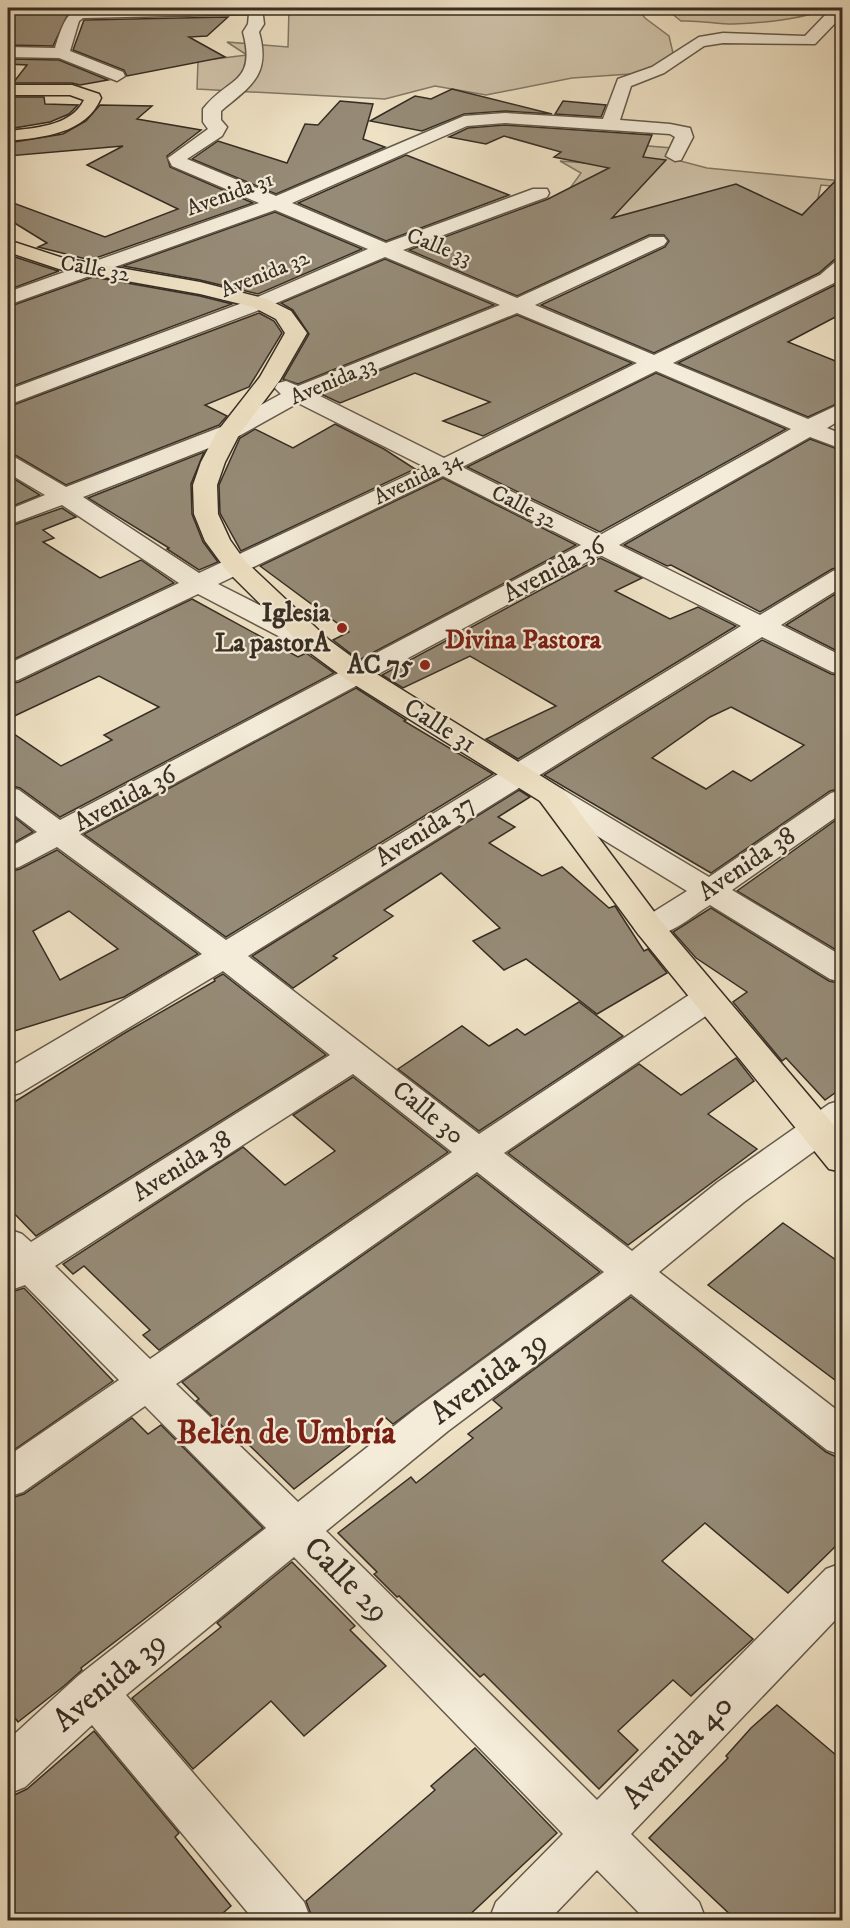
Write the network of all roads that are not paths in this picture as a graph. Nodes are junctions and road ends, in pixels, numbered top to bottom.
1 (843, 9) edge
2 (8, 52) edge
3 (61, 52) junction
4 (117, 76) dead end
5 (8, 90) edge
6 (610, 124) junction
7 (8, 136) edge
8 (675, 156) dead end
9 (540, 193) dead end
10 (274, 204) junction
11 (657, 241) dead end
12 (8, 246) edge
13 (384, 250) junction
14 (96, 269) junction
15 (837, 276) edge
16 (8, 299) edge
17 (260, 303) junction
18 (518, 305) junction
19 (653, 363) junction
20 (269, 380) junction
21 (297, 394) junction
22 (8, 398) edge
23 (843, 410) edge
24 (809, 428) junction
25 (229, 432) junction
26 (843, 442) edge
27 (8, 463) edge
28 (443, 467) junction
29 (63, 495) junction
30 (8, 518) edge
31 (600, 545) junction
32 (236, 566) junction
33 (843, 576) edge
34 (197, 583) junction
35 (760, 625) junction
36 (319, 646) junction
37 (843, 666) edge
38 (8, 674) edge
39 (357, 674) junction
40 (517, 774) junction
41 (551, 795) junction
42 (8, 796) edge
43 (843, 799) edge
44 (60, 833) junction
45 (8, 860) edge
46 (710, 891) junction
47 (650, 928) junction
48 (225, 955) junction
49 (843, 971) edge
50 (707, 999) junction
51 (356, 1056) junction
52 (8, 1084) edge
53 (835, 1134) edge
54 (477, 1153) junction
55 (14, 1261) edge
56 (633, 1272) junction
57 (145, 1382) junction
58 (843, 1437) edge
59 (8, 1479) edge
60 (296, 1529) junction
61 (843, 1583) edge
62 (94, 1692) junction
63 (8, 1771) edge
64 (598, 1834) junction
65 (286, 1920) edge
66 (514, 1920) edge
67 (681, 1920) edge

1 - 6 street
2 - 3 street
3 - 4 street
3 - 10 street, Calle 33
5 - 7 main road
6 - 8 street, Avenida 31
6 - 10 street, Avenida 31
9 - 13 street, Avenida 32
10 - 13 street, Calle 33
10 - 14 street, Avenida 31
11 - 18 street, Avenida 33
12 - 14 main road, Calle 32
13 - 17 street, Avenida 32
13 - 18 street, Calle 33
14 - 16 street, Avenida 31
14 - 17 main road, Calle 32
15 - 19 street, Avenida 34
17 - 20 main road, Calle 32
17 - 22 street, Avenida 32
18 - 19 street, Calle 33
18 - 21 street, Avenida 33
19 - 24 street, Calle 33
19 - 28 street, Avenida 34
20 - 21 street, Calle 32
20 - 25 main road, Calle 32
21 - 25 street, Avenida 33
21 - 28 street, Calle 32
23 - 24 street, Avenida 36
24 - 26 street, Calle 33
24 - 31 street, Avenida 36
25 - 29 street, Avenida 33
25 - 32 main road, Calle 32
27 - 29 street, Calle 31
28 - 31 street, Calle 32
28 - 32 street, Avenida 34
29 - 30 street, Avenida 33
29 - 34 street, Calle 31
31 - 35 street, Calle 32
31 - 39 street, Avenida 36
32 - 34 street, Avenida 34
32 - 36 main road, Calle 32
33 - 35 street, Avenida 37
34 - 36 street, Calle 31
34 - 38 street, Avenida 34
35 - 37 street, Calle 32
35 - 40 street, Avenida 37
36 - 39 main road, Calle 31
39 - 40 main road, Calle 31
39 - 44 street, Avenida 36
40 - 41 main road, Calle 31
40 - 48 street, Avenida 37
41 - 46 street, Calle 31
41 - 47 main road
42 - 44 street, Calle 30
43 - 46 street, Avenida 38
44 - 45 street, Avenida 36
44 - 48 street, Calle 30
46 - 47 street, Avenida 38
46 - 49 street, Calle 31
47 - 50 main road
48 - 51 street, Calle 30
48 - 52 street, Avenida 37
50 - 53 main road
50 - 54 street
51 - 54 street, Calle 30
51 - 55 street, Avenida 38
53 - 56 street, Avenida 39
54 - 56 street, Calle 30
54 - 57 street
55 - 57 street, Calle 29
56 - 58 street, Calle 30
56 - 60 street, Avenida 39
57 - 59 street
57 - 60 street, Calle 29
60 - 62 street, Avenida 39
60 - 64 street, Calle 29
61 - 64 street, Avenida 40
62 - 63 street, Avenida 39
62 - 65 street
64 - 66 street, Avenida 40
64 - 67 street, Calle 29

